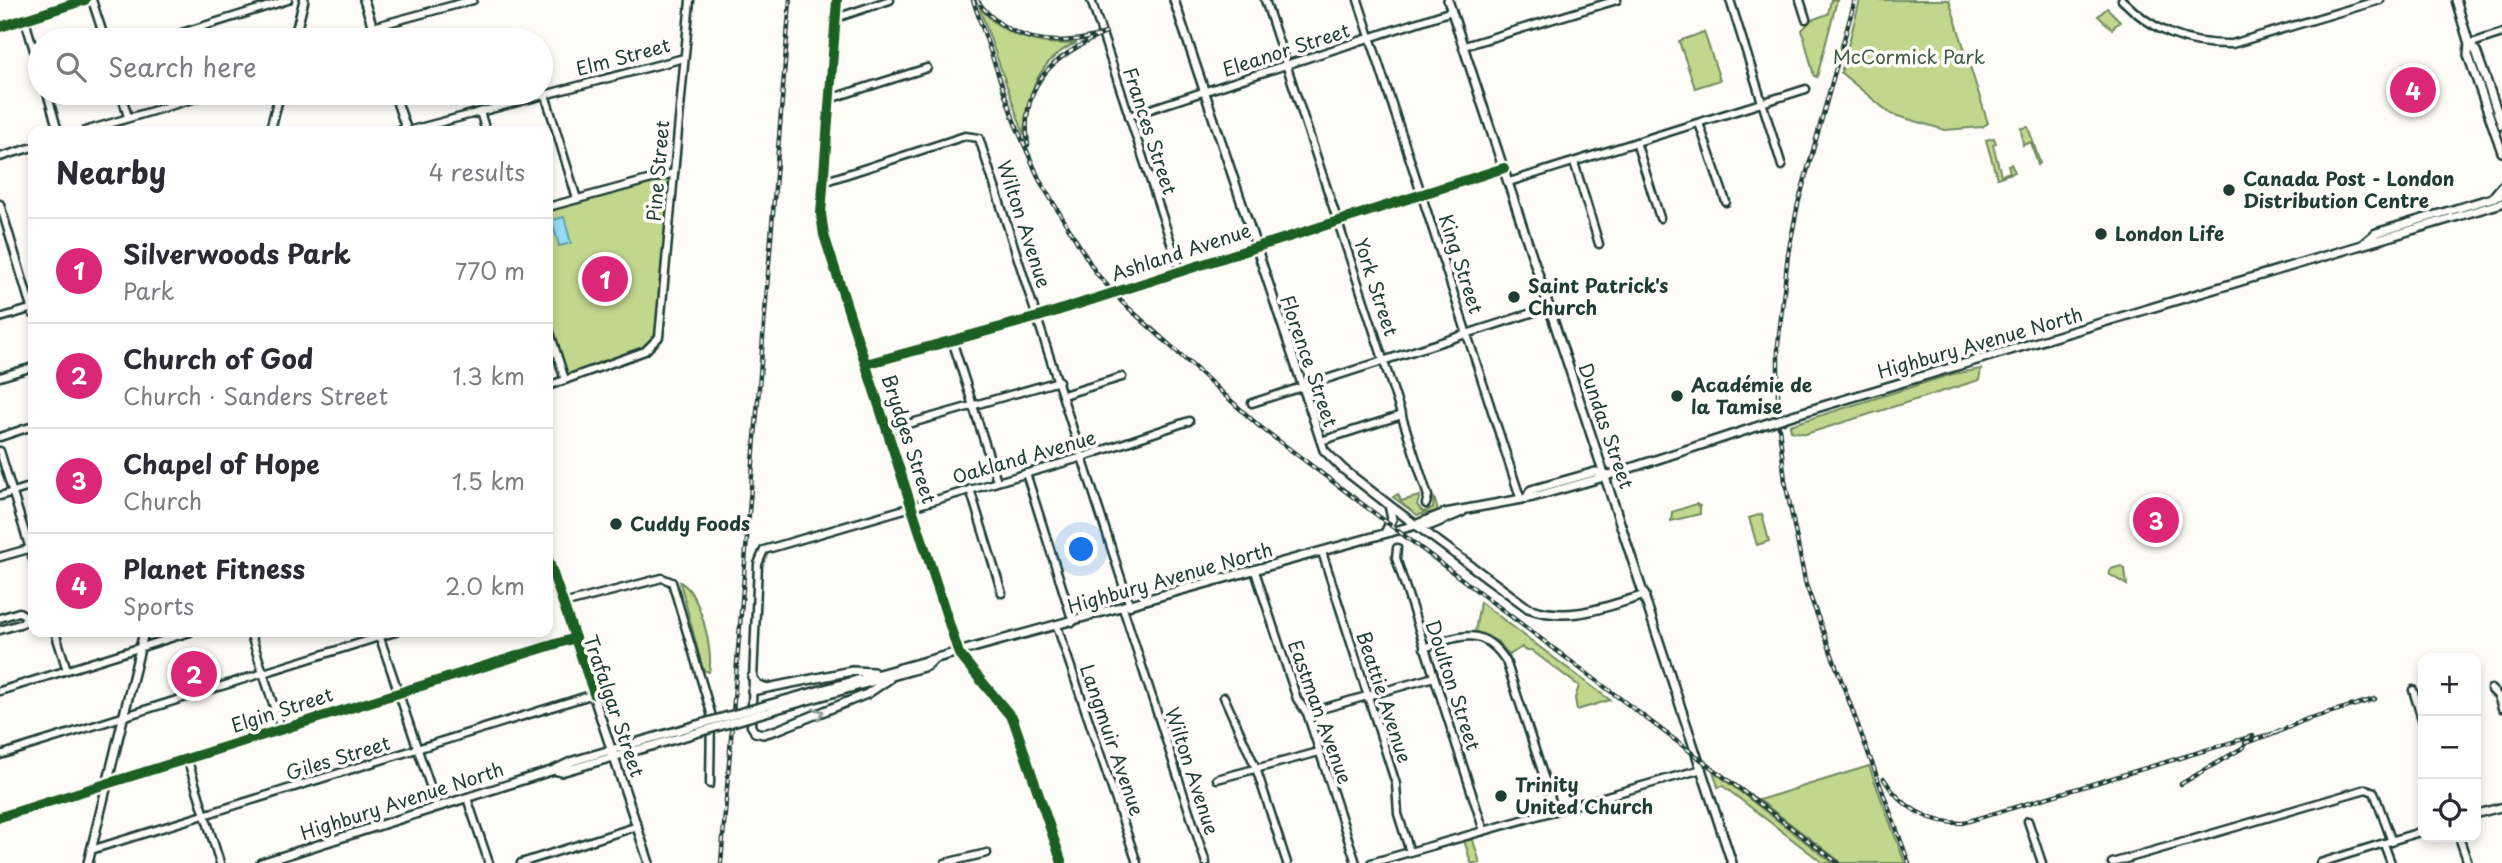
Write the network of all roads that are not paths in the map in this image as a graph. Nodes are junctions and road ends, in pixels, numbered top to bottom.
1 (85, 0) edge
2 (92, 0) edge
3 (288, 0) edge
4 (304, 0) edge
5 (364, 0) edge
6 (473, 0) edge
7 (690, 0) edge
8 (837, 0) edge
9 (890, 0) edge
10 (1091, 0) edge
11 (1174, 0) edge
12 (1265, 0) edge
13 (1357, 0) edge
14 (1448, 0) edge
15 (1617, 0) edge
16 (1730, 0) edge
17 (1800, 0) edge
18 (2122, 0) edge
19 (2380, 0) edge
20 (2456, 0) edge
21 (1452, 11) junction
22 (836, 18) junction
23 (1806, 19) dead end
24 (25, 20) junction
25 (0, 27) edge
26 (373, 27) joint
27 (101, 28) edge
28 (198, 28) edge
29 (297, 28) edge
30 (28, 30) edge
31 (2502, 33) edge
32 (1370, 39) junction
33 (2469, 44) junction
34 (1464, 46) junction
35 (684, 58) junction
36 (1287, 67) junction
37 (927, 68) dead end
38 (1806, 89) dead end
39 (553, 92) edge
40 (1204, 93) junction
41 (829, 99) junction
42 (1763, 102) junction
43 (50, 105) edge
44 (124, 105) edge
45 (170, 105) edge
46 (277, 105) edge
47 (398, 105) edge
48 (505, 105) edge
49 (548, 105) edge
50 (480, 112) junction
51 (1129, 116) junction
52 (128, 117) junction
53 (1699, 123) junction
54 (2502, 125) edge
55 (57, 126) edge
56 (100, 126) edge
57 (271, 126) edge
58 (406, 126) edge
59 (423, 126) edge
60 (484, 126) edge
61 (1636, 142) junction
62 (28, 149) edge
63 (2502, 152) edge
64 (0, 157) edge
65 (1574, 162) junction
66 (1782, 166) dead end
67 (1504, 168) junction
68 (674, 173) junction
69 (823, 182) junction
70 (1509, 182) junction
71 (2502, 186) edge
72 (1421, 195) junction
73 (2502, 195) edge
74 (2493, 198) junction
75 (577, 199) junction
76 (1726, 202) dead end
77 (2502, 203) edge
78 (0, 204) edge
79 (553, 206) edge
80 (1660, 218) dead end
81 (1337, 220) junction
82 (2364, 243) junction
83 (1599, 244) dead end
84 (1254, 247) junction
85 (1180, 270) junction
86 (28, 294) edge
87 (1550, 307) junction
88 (28, 311) edge
89 (1038, 317) junction
90 (0, 318) edge
91 (1467, 334) junction
92 (953, 340) junction
93 (553, 342) edge
94 (1384, 361) junction
95 (866, 364) junction
96 (28, 369) edge
97 (0, 377) edge
98 (1122, 377) dead end
99 (565, 380) junction
100 (1059, 382) junction
101 (553, 384) edge
102 (1302, 387) junction
103 (1063, 395) junction
104 (1252, 403) dead end
105 (973, 407) junction
106 (1402, 415) junction
107 (1189, 421) dead end
108 (28, 428) edge
109 (887, 429) junction
110 (0, 437) edge
111 (1321, 441) junction
112 (0, 451) edge
113 (1083, 457) junction
114 (1026, 473) junction
115 (1606, 474) junction
116 (997, 481) junction
117 (28, 488) edge
118 (970, 489) junction
119 (12, 493) junction
120 (0, 496) edge
121 (1524, 496) junction
122 (1426, 504) dead end
123 (1389, 505) junction
124 (912, 506) junction
125 (1416, 525) junction
126 (1385, 533) junction
127 (28, 537) edge
128 (1397, 548) dead end
129 (28, 549) edge
130 (1322, 552) junction
131 (0, 557) edge
132 (1255, 571) junction
133 (553, 585) edge
134 (1002, 593) dead end
135 (1645, 595) junction
136 (563, 604) junction
137 (1126, 607) junction
138 (28, 615) edge
139 (28, 616) edge
140 (0, 618) edge
141 (1073, 622) junction
142 (1057, 626) junction
143 (0, 630) edge
144 (56, 637) edge
145 (143, 637) edge
146 (175, 637) edge
147 (251, 637) edge
148 (369, 637) edge
149 (379, 637) edge
150 (575, 638) junction
151 (141, 648) junction
152 (1424, 648) junction
153 (959, 654) junction
154 (932, 661) junction
155 (66, 670) junction
156 (881, 672) junction
157 (262, 673) junction
158 (895, 675) junction
159 (752, 677) junction
160 (1434, 677) junction
161 (766, 687) junction
162 (2491, 689) dead end
163 (2413, 690) dead end
164 (0, 691) edge
165 (752, 691) junction
166 (398, 692) junction
167 (594, 694) junction
168 (1367, 696) junction
169 (1224, 697) dead end
170 (2502, 708) edge
171 (766, 709) junction
172 (1307, 713) junction
173 (124, 716) junction
174 (2421, 716) edge
175 (281, 729) junction
176 (755, 733) joint
177 (418, 749) junction
178 (1319, 752) junction
179 (614, 753) junction
180 (0, 755) edge
181 (187, 758) junction
182 (1256, 768) junction
183 (1702, 769) junction
184 (1217, 779) dead end
185 (107, 783) junction
186 (710, 784) dead end
187 (467, 798) junction
188 (438, 806) junction
189 (2502, 807) edge
190 (1555, 811) junction
191 (2481, 813) edge
192 (206, 816) junction
193 (0, 817) edge
194 (2028, 821) dead end
195 (638, 826) junction
196 (1484, 831) junction
197 (2418, 833) edge
198 (2461, 842) edge
199 (2388, 843) junction
200 (91, 850) junction
201 (1410, 852) junction
202 (987, 853) dead end
203 (89, 863) edge
204 (220, 863) edge
205 (261, 863) edge
206 (489, 863) edge
207 (521, 863) edge
208 (649, 863) edge
209 (944, 863) edge
210 (1062, 863) edge
211 (1136, 863) edge
212 (1206, 863) edge
213 (1287, 863) edge
214 (1356, 863) edge
215 (1371, 863) edge
216 (1732, 863) edge
217 (2042, 863) edge
218 (2112, 863) edge
219 (2320, 863) edge
220 (2390, 863) edge
221 (2468, 863) edge

1 - 24 street
2 - 27 street
3 - 28 street
4 - 29 main road
5 - 26 main road
6 - 26 street
7 - 35 street, Pine Street
8 - 22 street, Brydges Street
9 - 22 street
10 - 51 street, Frances Street
11 - 40 main road, Florence Street
12 - 36 street, York Street
13 - 32 street, King Street
14 - 21 main road, Dundas Street
15 - 34 street
16 - 42 street
17 - 23 street
18 - 19 street
20 - 33 main road
21 - 32 street, Eleanor Street
21 - 34 main road, Dundas Street
22 - 41 street, Brydges Street
24 - 25 street
24 - 30 street
31 - 33 street
32 - 36 street, Eleanor Street
32 - 72 street, King Street
33 - 54 main road
33 - 63 main road
34 - 67 main road, Dundas Street
35 - 39 street, Elm Street
35 - 68 street, Pine Street
36 - 40 street, Eleanor Street
36 - 81 street, York Street
37 - 41 street
38 - 42 street
40 - 51 street, Eleanor Street
40 - 84 main road, Florence Street
41 - 69 street, Brydges Street
42 - 53 street
42 - 66 street
43 - 55 street
44 - 52 street
45 - 52 street
46 - 57 main road
47 - 58 main road
48 - 50 street, Elm Street
49 - 75 street
50 - 59 street, Elm Street
50 - 60 street
51 - 85 street, Frances Street
52 - 56 street
53 - 61 street
53 - 76 street
61 - 65 street
61 - 80 street
62 - 64 street
65 - 70 street
65 - 83 street
67 - 70 main road, Dundas Street
67 - 72 street, Ashland Avenue
68 - 75 street
68 - 99 street, Pine Street
69 - 89 street, Wilton Avenue
69 - 95 street, Brydges Street
70 - 87 main road, Dundas Street
71 - 74 main road
72 - 81 street, Ashland Avenue
72 - 91 street, King Street
73 - 74 main road, Highbury Avenue North
74 - 82 main road, Highbury Avenue North
75 - 79 street
77 - 82 main road, Highbury Avenue North
78 - 86 street
81 - 84 street, Ashland Avenue
81 - 94 street, York Street
82 - 115 main road, Highbury Avenue North, bridge
84 - 85 street, Ashland Avenue
84 - 102 main road, Florence Street
85 - 89 street, Ashland Avenue
87 - 91 street
87 - 115 main road, Dundas Street
88 - 90 street
89 - 92 street, Ashland Avenue
89 - 100 street, Wilton Avenue
91 - 94 street
91 - 121 street, King Street
92 - 95 street, Ashland Avenue
92 - 105 street
93 - 99 street
94 - 102 street
94 - 106 street, York Street
95 - 109 street, Brydges Street
96 - 97 street
98 - 103 street
99 - 101 street
100 - 103 street, Wilton Avenue
100 - 105 street
102 - 104 street
102 - 111 main road, Florence Street
103 - 113 street, Wilton Avenue
105 - 109 street
105 - 116 street
106 - 111 street
106 - 122 street, York Street
107 - 113 street, Oakland Avenue
108 - 110 street
109 - 124 street, Brydges Street
111 - 123 main road, Florence Street
112 - 119 street
113 - 114 street, Oakland Avenue
113 - 137 street, Wilton Avenue
114 - 116 street, Oakland Avenue
114 - 141 street
115 - 121 main road, Highbury Avenue North
115 - 135 main road, Dundas Street
116 - 118 street, Oakland Avenue
117 - 119 street
118 - 124 street, Oakland Avenue
118 - 134 street
119 - 120 street
119 - 127 street
121 - 125 main road, Highbury Avenue North
123 - 125 main road, Florence Street
123 - 126 main road
124 - 153 street, Brydges Street
124 - 159 street, Oakland Avenue
125 - 126 main road, Highbury Avenue North
125 - 135 main road, Florence Street
126 - 130 main road, Highbury Avenue North
128 - 152 street, Doulton Street
129 - 131 street
130 - 132 main road, Highbury Avenue North
130 - 168 street, Beattie Avenue
132 - 137 main road, Highbury Avenue North
132 - 172 street, Eastman Avenue
133 - 136 main road, Trafalgar Street
135 - 183 main road, Dundas Street
136 - 150 main road, Trafalgar Street
136 - 186 street
137 - 141 main road, Highbury Avenue North
137 - 212 street, Wilton Avenue
138 - 140 street
139 - 143 street
141 - 142 main road, Highbury Avenue North
142 - 153 main road, Highbury Avenue North
142 - 211 street, Langmuir Avenue
144 - 155 street
145 - 151 main road
146 - 151 street
147 - 157 street
148 - 157 street
149 - 166 street
150 - 166 street, Elgin Street
150 - 167 main road, Trafalgar Street
151 - 155 street
151 - 173 main road
152 - 160 street, Doulton Street
152 - 190 street
153 - 154 main road, Highbury Avenue North
153 - 210 street, Brydges Street
154 - 156 main road, Highbury Avenue North
154 - 158 main road, Highbury Avenue North
155 - 164 street
156 - 161 main road
156 - 171 main road, Highbury Avenue North
157 - 173 street
157 - 175 street
158 - 171 main road, Highbury Avenue North
176 -> 158 main road
159 - 161 main road
159 - 165 street, Oakland Avenue
160 - 168 street
160 - 196 street, Doulton Street
161 - 165 main road
162 - 170 street
163 - 174 street
165 - 176 street, Oakland Avenue
166 - 175 street, Elgin Street
166 - 177 street
167 - 177 street, Giles Street
167 - 179 main road, Trafalgar Street
168 - 172 street
168 - 201 street, Beattie Avenue
169 - 182 street
171 - 179 main road, Highbury Avenue North, bridge
172 - 178 street, Eastman Avenue
173 - 180 street
173 - 185 main road
175 - 181 street, Elgin Street
177 - 188 street
177 - 192 street, Giles Street
178 - 182 street
178 - 214 street, Eastman Avenue
179 - 187 main road, Highbury Avenue North
179 - 195 main road, Trafalgar Street
181 - 185 street, Elgin Street
181 - 192 street
182 - 184 street
182 - 213 street
183 - 190 street
183 - 216 main road, Dundas Street
185 - 193 street, Elgin Street
185 - 200 main road
187 - 188 main road, Highbury Avenue North
187 - 206 street
188 - 205 main road, Highbury Avenue North
189 - 191 street
190 - 196 street
192 - 200 street, Giles Street
192 - 204 street
194 - 217 street
195 - 207 street
195 - 208 main road, Trafalgar Street
196 - 201 street
197 - 199 street
198 - 221 street
199 - 218 street
199 - 219 street
199 - 220 street
200 - 203 main road
201 - 215 street
202 - 209 street

